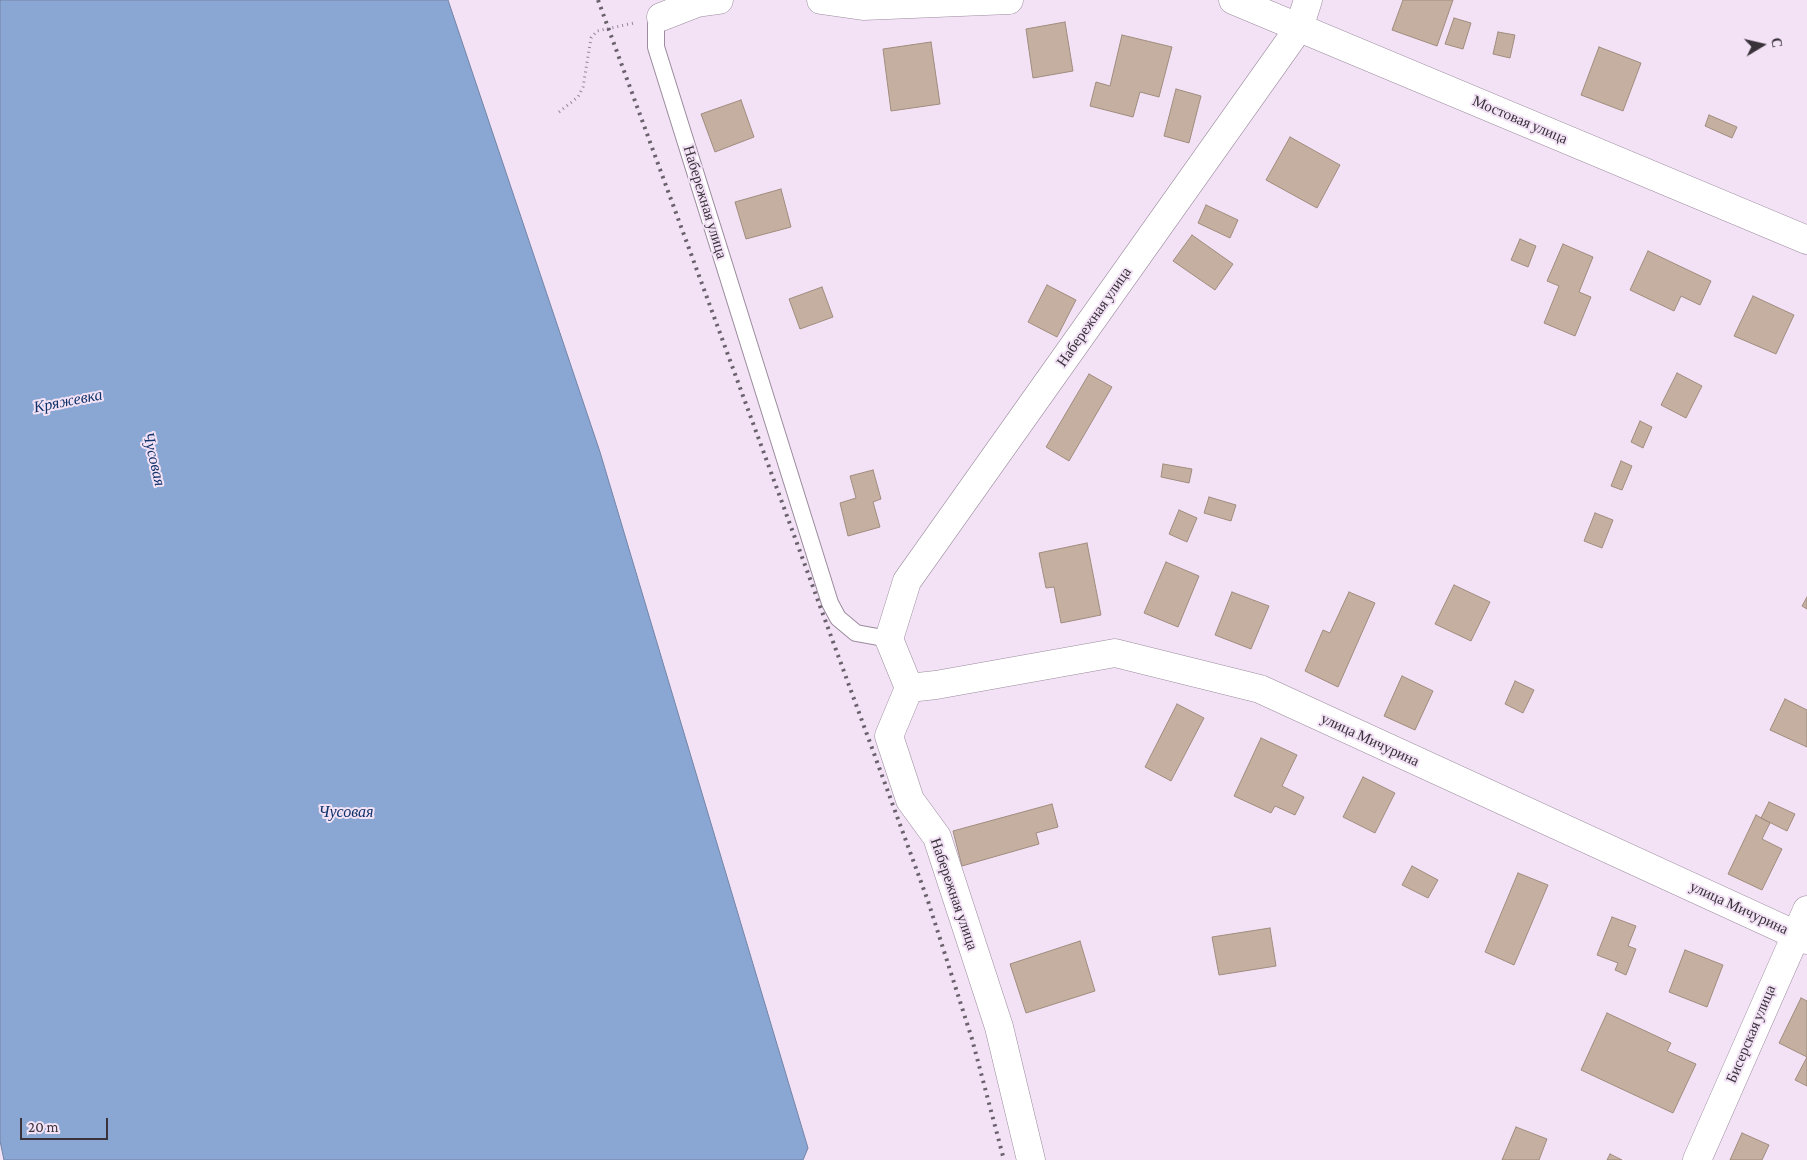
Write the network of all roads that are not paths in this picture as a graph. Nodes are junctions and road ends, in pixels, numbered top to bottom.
1 (720, 0) edge
2 (821, 0) edge
3 (1009, 0) edge
4 (1233, 0) edge
5 (1308, 0) edge
6 (661, 17) joint
7 (1299, 28) junction
8 (1807, 240) edge
9 (890, 639) junction
10 (909, 688) junction
11 (1807, 910) edge
12 (1801, 937) edge
13 (1031, 1160) edge
14 (1697, 1160) edge

1 - 6 street
2 - 3 street
4 - 7 street, Мостовая улица
5 - 7 street, Набережная улица
6 - 9 lane, Набережная улица
7 - 8 street, Мостовая улица
7 - 9 street, Набережная улица
9 - 10 street
10 - 12 street, улица Мичурина
10 - 13 street, Набережная улица
11 - 12 street, Бисерская улица
12 - 14 street, Бисерская улица

